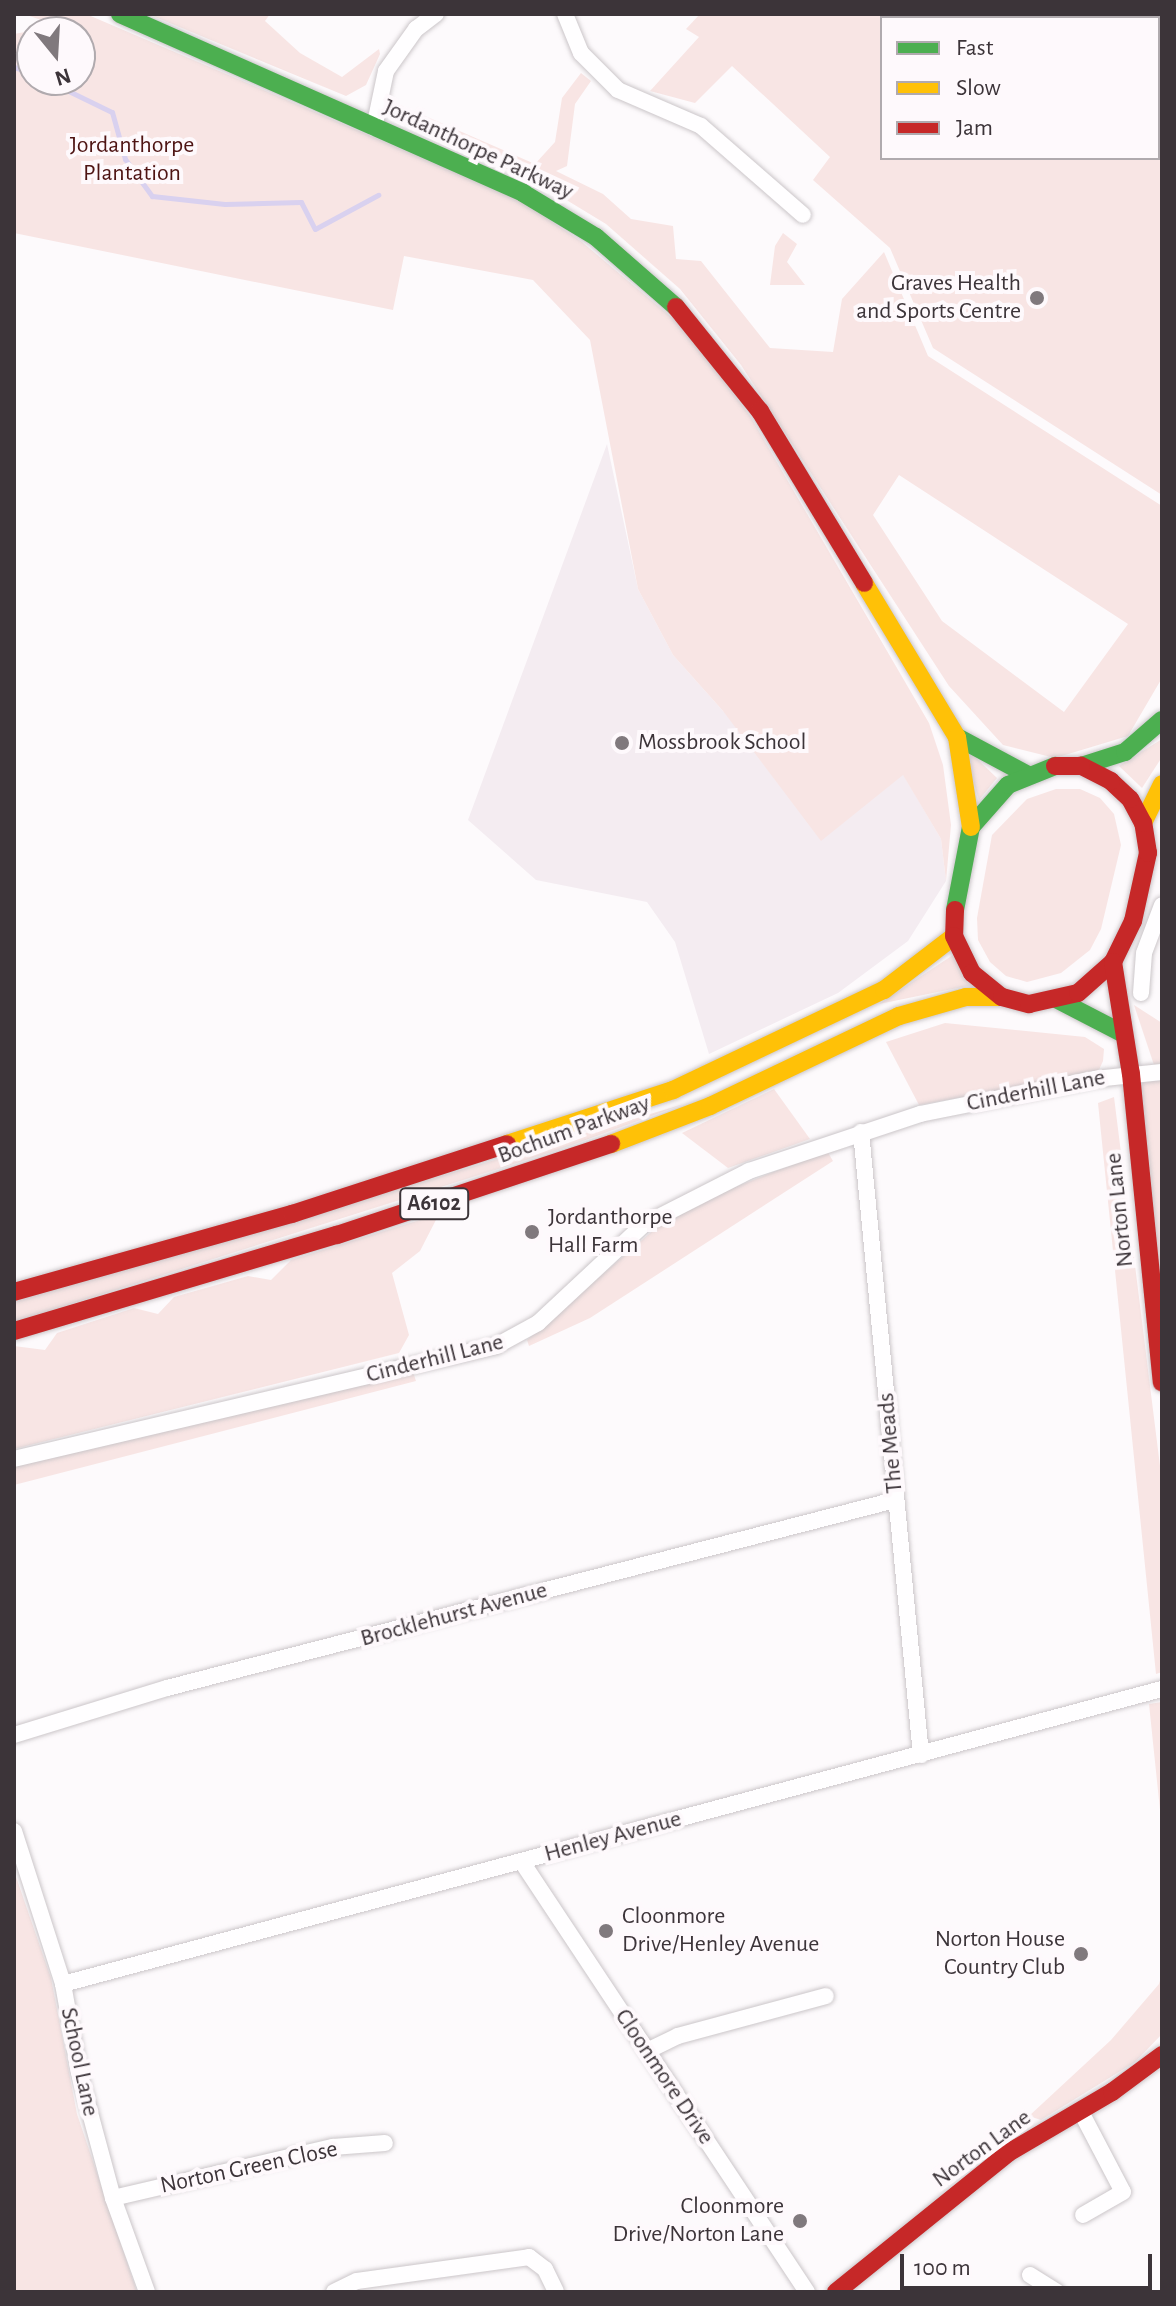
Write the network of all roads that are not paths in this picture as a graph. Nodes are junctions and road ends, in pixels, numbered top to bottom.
1 (120, 14) edge
2 (436, 14) edge
3 (565, 14) edge
4 (374, 128) junction
5 (803, 215) dead end
6 (1162, 720) edge
7 (957, 737) junction
8 (1081, 766) junction
9 (1028, 775) junction
10 (1162, 784) edge
11 (1143, 823) junction
12 (971, 827) junction
13 (1162, 905) edge
14 (954, 936) junction
15 (1113, 962) junction
16 (1141, 993) dead end
17 (1002, 997) junction
18 (1058, 1000) junction
19 (1124, 1034) junction
20 (1162, 1072) edge
21 (1131, 1074) junction
22 (861, 1132) junction
23 (14, 1292) edge
24 (14, 1331) edge
25 (1162, 1382) edge
26 (14, 1459) edge
27 (895, 1500) junction
28 (1162, 1689) edge
29 (14, 1735) edge
30 (921, 1755) junction
31 (14, 1831) edge
32 (522, 1862) junction
33 (63, 1984) junction
34 (826, 1996) dead end
35 (647, 2051) junction
36 (1161, 2056) edge
37 (1081, 2112) junction
38 (385, 2143) dead end
39 (113, 2198) junction
40 (1083, 2215) dead end
41 (1030, 2275) dead end
42 (147, 2292) edge
43 (334, 2292) edge
44 (556, 2292) edge
45 (807, 2292) edge
46 (836, 2292) edge
47 (1057, 2292) edge

1 - 4 main road, Jordanthorpe Parkway
2 - 4 street
3 - 5 street
4 - 7 main road, Jordanthorpe Parkway
6 - 8 main road
7 - 9 main road
7 - 12 main road, Jordanthorpe Parkway
8 - 9 main road
8 - 11 main road
9 - 12 main road
10 - 11 main road
11 - 15 main road
12 - 14 main road
13 - 16 street
14 - 17 main road
14 - 23 main road, Bochum Parkway / A6102
15 - 18 main road
15 - 19 main road, Norton Lane
17 - 18 main road
17 - 24 main road, Bochum Parkway / A6102
18 - 19 main road
19 - 21 main road, Norton Lane
20 - 21 street, Cinderhill Lane
21 - 22 street, Cinderhill Lane
21 - 25 main road, Norton Lane
22 - 26 street, Cinderhill Lane
22 - 27 street, The Meads
27 - 29 street, Brocklehurst Avenue
27 - 30 street, The Meads
28 - 30 street, Henley Avenue
30 - 32 street, Henley Avenue
31 - 33 street, School Lane
32 - 33 street, Henley Avenue
32 - 35 street, Cloonmore Drive
33 - 39 street, School Lane
34 - 35 street
35 - 45 street, Cloonmore Drive
36 - 37 main road, Norton Lane
37 - 40 street
37 - 46 main road, Norton Lane
38 - 39 street, Norton Green Close
39 - 42 street, School Lane
41 - 47 street
43 - 44 street

